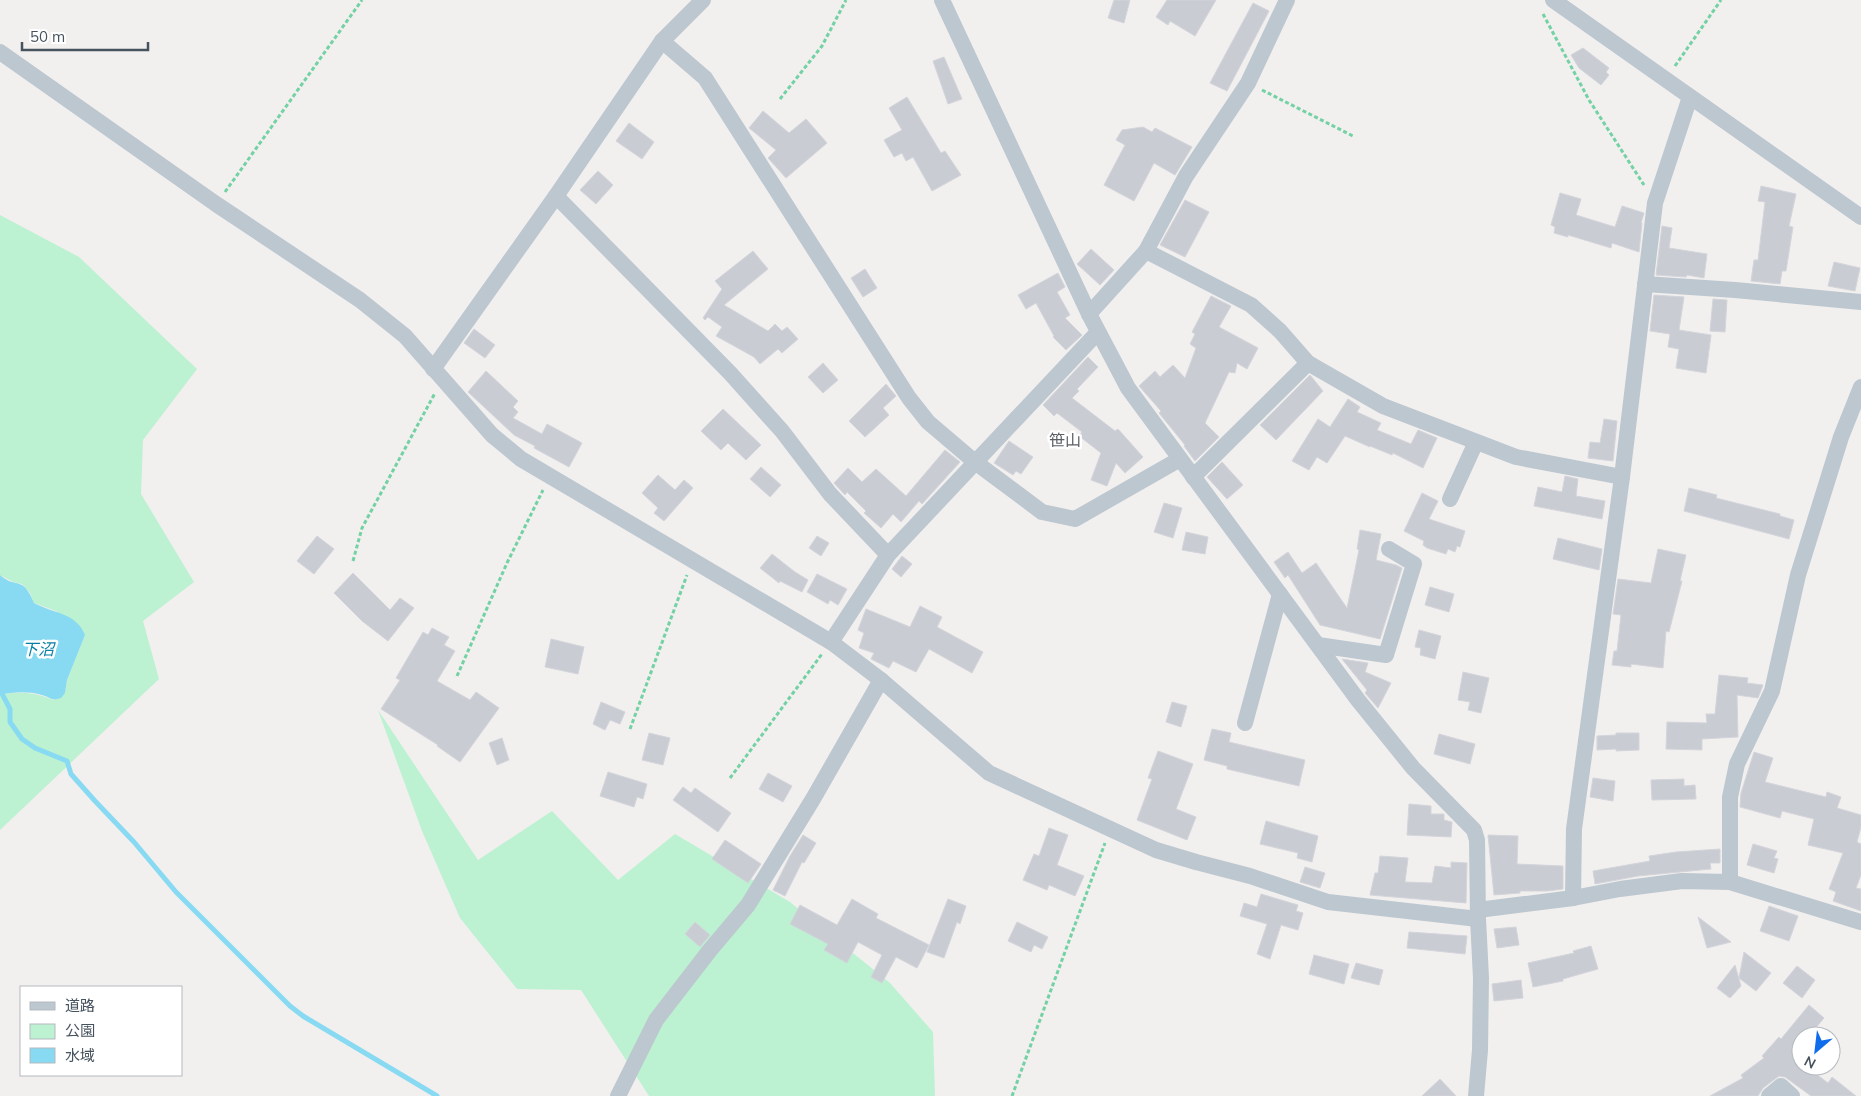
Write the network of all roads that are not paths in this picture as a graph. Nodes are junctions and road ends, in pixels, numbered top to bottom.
1 (703, 0) edge
2 (942, 0) edge
3 (1287, 0) edge
4 (1547, 4) edge
5 (662, 41) junction
6 (0, 52) edge
7 (1690, 98) junction
8 (556, 196) junction
9 (1861, 217) edge
10 (1146, 251) junction
11 (1645, 284) junction
12 (1861, 302) edge
13 (1089, 314) junction
14 (1098, 332) junction
15 (1308, 363) junction
16 (438, 374) junction
17 (1861, 387) edge
18 (1476, 442) junction
19 (1180, 459) junction
20 (976, 462) junction
21 (1193, 476) junction
22 (1622, 477) junction
23 (1450, 499) dead end
24 (1389, 549) dead end
25 (888, 556) junction
26 (1280, 594) junction
27 (831, 642) junction
28 (1318, 645) junction
29 (881, 680) junction
30 (1244, 723) dead end
31 (1730, 882) junction
32 (1573, 898) junction
33 (1478, 915) junction
34 (1861, 922) edge
35 (618, 1096) edge
36 (1476, 1096) edge
37 (1769, 1096) edge
38 (1792, 1096) edge

1 - 5 street
2 - 13 street
3 - 10 street
4 - 7 street
5 - 8 street
5 - 20 street
6 - 16 street
7 - 9 street
7 - 11 street
8 - 16 street
8 - 25 street
10 - 13 street
10 - 15 street
11 - 12 street
11 - 22 street
13 - 14 street
14 - 19 street
14 - 20 street
15 - 18 street
15 - 21 street
16 - 27 street
17 - 31 street
18 - 22 street
18 - 23 street
19 - 20 street
19 - 21 street
20 - 25 street
21 - 26 street
22 - 32 street
24 - 28 street
25 - 27 street
26 - 28 street
26 - 30 street
27 - 29 street
28 - 33 street
29 - 33 street
29 - 35 street
31 - 32 street
31 - 34 street
32 - 33 street
33 - 36 street
37 - 38 street

